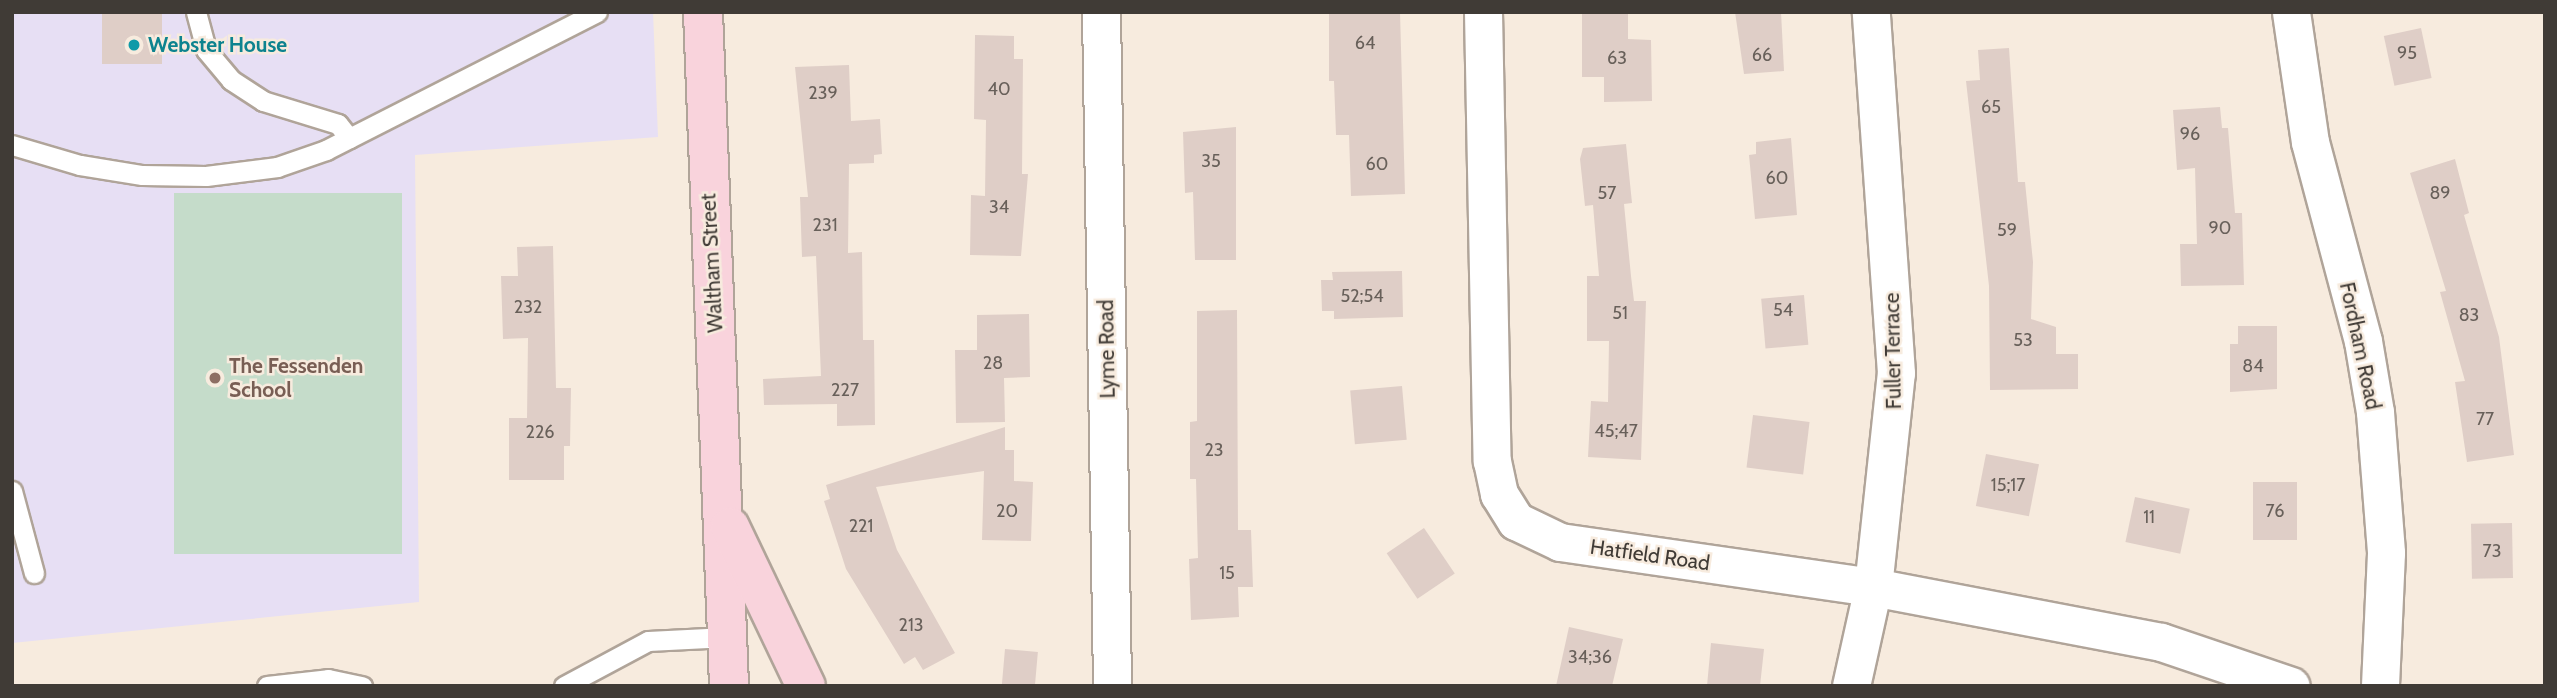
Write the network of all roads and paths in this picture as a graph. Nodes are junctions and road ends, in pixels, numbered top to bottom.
1 (196, 12) edge
2 (703, 12) edge
3 (1101, 12) edge
4 (1483, 12) edge
5 (1871, 12) edge
6 (2291, 12) edge
7 (594, 13) edge
8 (349, 138) junction
9 (12, 145) edge
10 (12, 491) edge
11 (723, 513) junction
12 (34, 573) dead end
13 (1873, 587) junction
14 (727, 637) junction
15 (2287, 685) edge
16 (267, 686) edge
17 (362, 686) edge
18 (564, 686) edge
19 (729, 686) edge
20 (806, 686) edge
21 (1112, 686) edge
22 (1851, 686) edge
23 (2380, 686) edge

1 - 8 lane
2 - 11 main road, Waltham Street
3 - 21 street, Lyme Road
4 - 13 street, Hatfield Road
5 - 13 street, Fuller Terrace
6 - 23 street, Fordham Road
7 - 8 lane
8 - 9 lane
10 - 12 lane
11 - 14 main road, Waltham Street
11 - 20 main road, Waltham Street
13 - 15 street, Hatfield Road
13 - 22 street, Fuller Terrace
14 - 18 lane
14 - 19 main road, Waltham Street
16 - 17 lane

